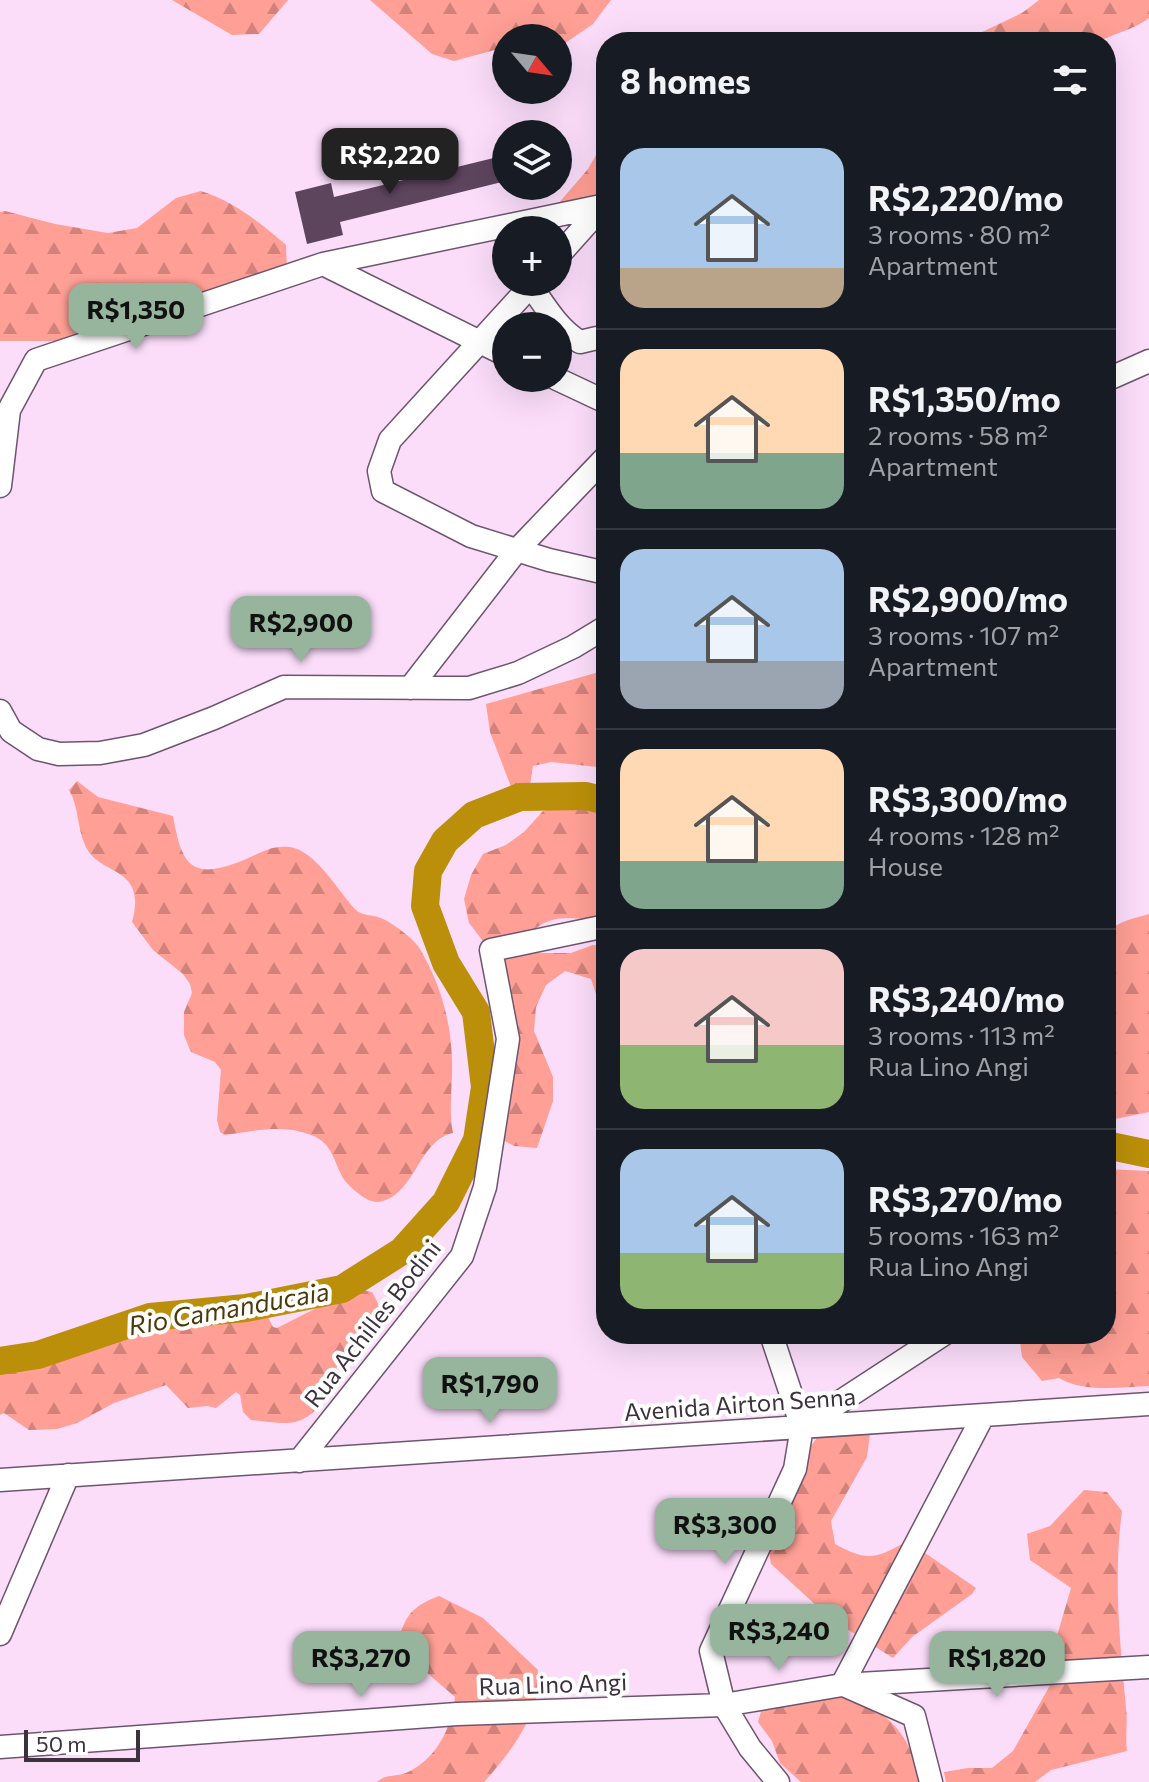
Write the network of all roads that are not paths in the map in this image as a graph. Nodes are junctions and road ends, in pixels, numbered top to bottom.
1 (596, 208) edge
2 (596, 216) edge
3 (572, 241) edge
4 (323, 264) junction
5 (521, 296) edge
6 (539, 296) edge
7 (596, 338) edge
8 (479, 342) junction
9 (492, 348) edge
10 (1149, 361) edge
11 (1116, 376) edge
12 (572, 386) edge
13 (596, 397) edge
14 (596, 467) edge
15 (0, 486) edge
16 (517, 550) junction
17 (596, 570) edge
18 (596, 633) edge
19 (410, 688) junction
20 (0, 711) edge
21 (596, 928) edge
22 (774, 1344) edge
23 (929, 1344) edge
24 (1149, 1404) edge
25 (983, 1416) junction
26 (802, 1427) junction
27 (299, 1461) junction
28 (68, 1475) junction
29 (0, 1480) edge
30 (0, 1634) edge
31 (1149, 1667) edge
32 (842, 1685) junction
33 (724, 1705) junction
34 (0, 1747) edge
35 (778, 1782) edge
36 (931, 1782) edge

1 - 4 street
2 - 3 street
4 - 8 street
4 - 15 street
5 - 8 street
6 - 7 street
8 - 9 street
8 - 16 street
10 - 11 street
12 - 13 street
14 - 16 street
16 - 17 street
16 - 19 street
18 - 19 street
19 - 20 street
21 - 27 street, Rua Achilles Bodini
22 - 26 street
23 - 26 street
24 - 25 street, Avenida Airton Senna
25 - 26 street, Avenida Airton Senna
25 - 32 street
26 - 27 street, Avenida Airton Senna
26 - 33 street
27 - 28 street, Avenida Airton Senna
28 - 29 street, Avenida Airton Senna
28 - 30 street
31 - 32 street, Rua Lino Angi
32 - 33 street, Rua Lino Angi
32 - 36 street
33 - 34 street, Rua Lino Angi
33 - 35 street

